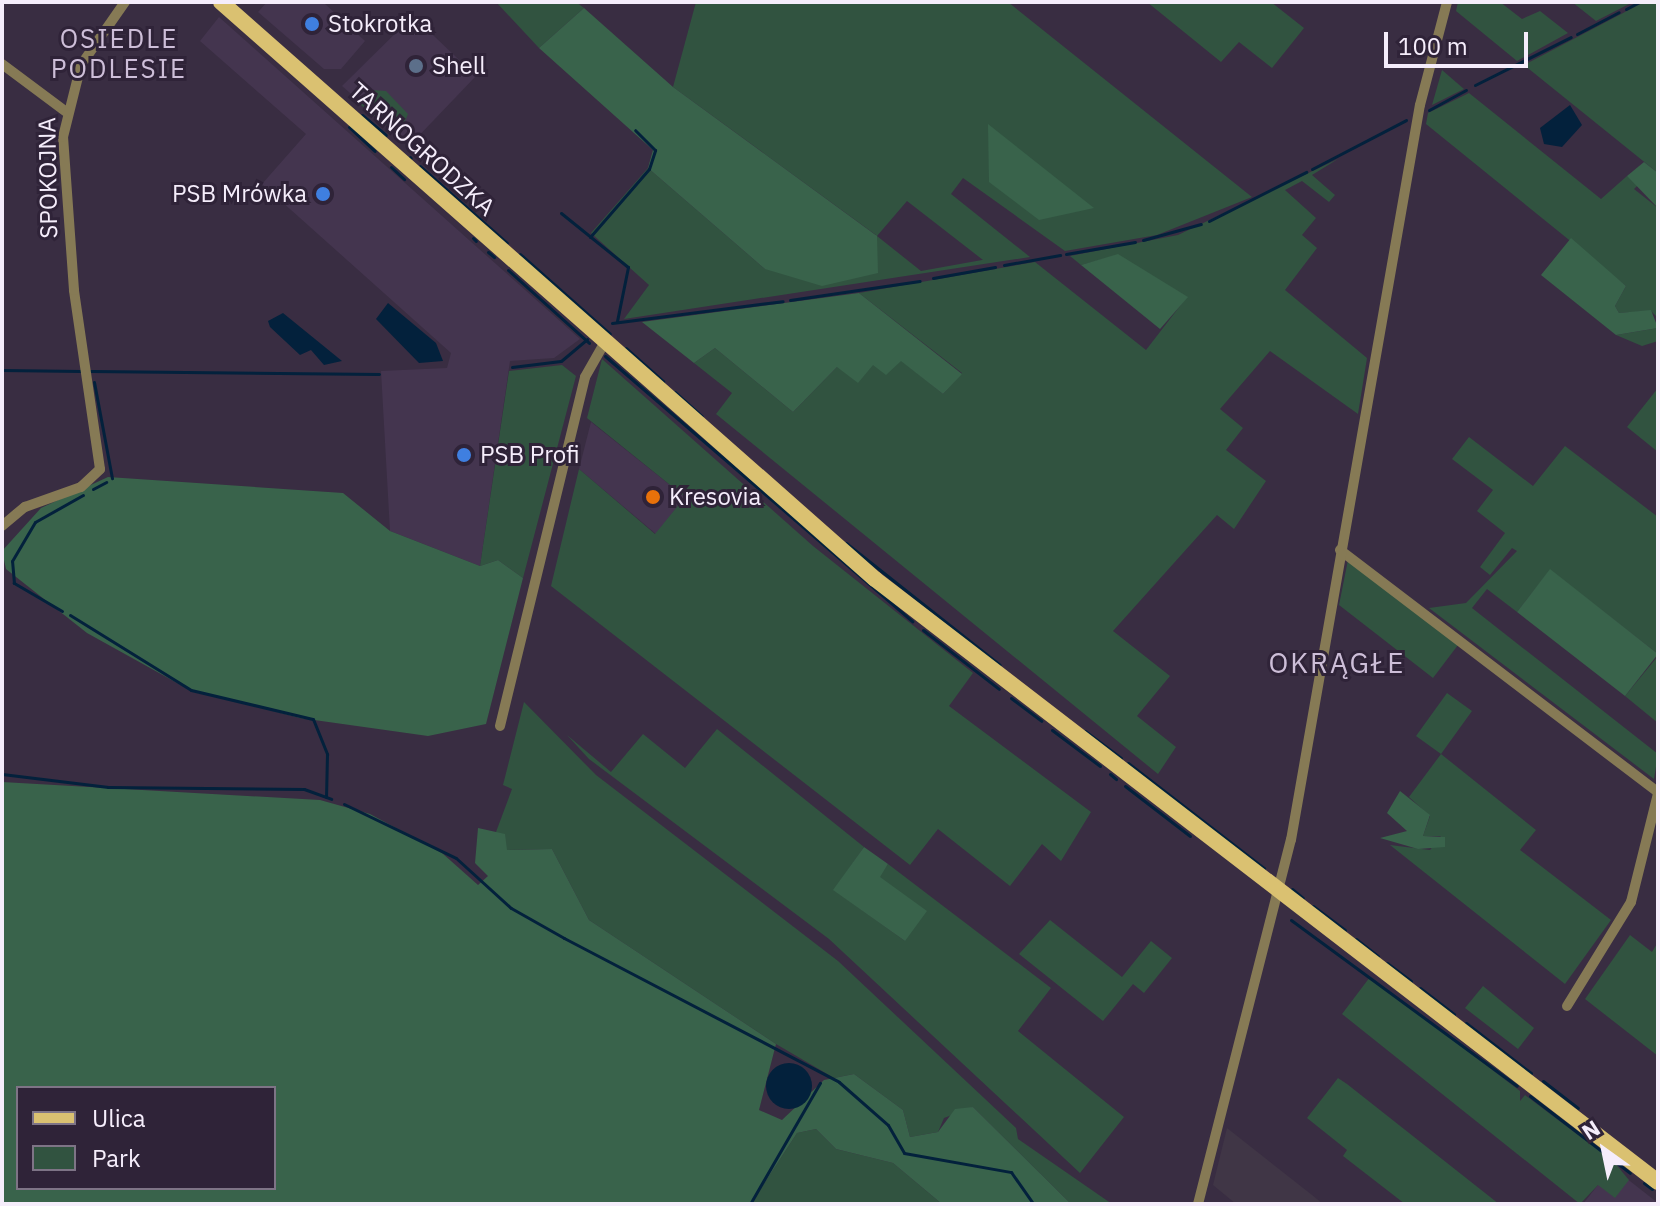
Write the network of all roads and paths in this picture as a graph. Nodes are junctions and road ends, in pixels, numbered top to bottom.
1 (125, 2) edge
2 (221, 2) edge
3 (1447, 2) edge
4 (2, 64) edge
5 (65, 111) junction
6 (598, 337) junction
7 (2, 526) edge
8 (1340, 550) junction
9 (500, 726) dead end
10 (1658, 793) edge
11 (1277, 891) junction
12 (1567, 1006) dead end
13 (1658, 1182) edge
14 (1198, 1204) edge

1 - 5 street, SPOKOJNA
2 - 6 main road, TARNOGRODZKA
3 - 8 street
4 - 5 street
5 - 7 street, SPOKOJNA
6 - 9 street
6 - 11 main road, TARNOGRODZKA
8 - 10 street
8 - 11 street
10 - 12 street
11 - 13 main road, TARNOGRODZKA
11 - 14 street

